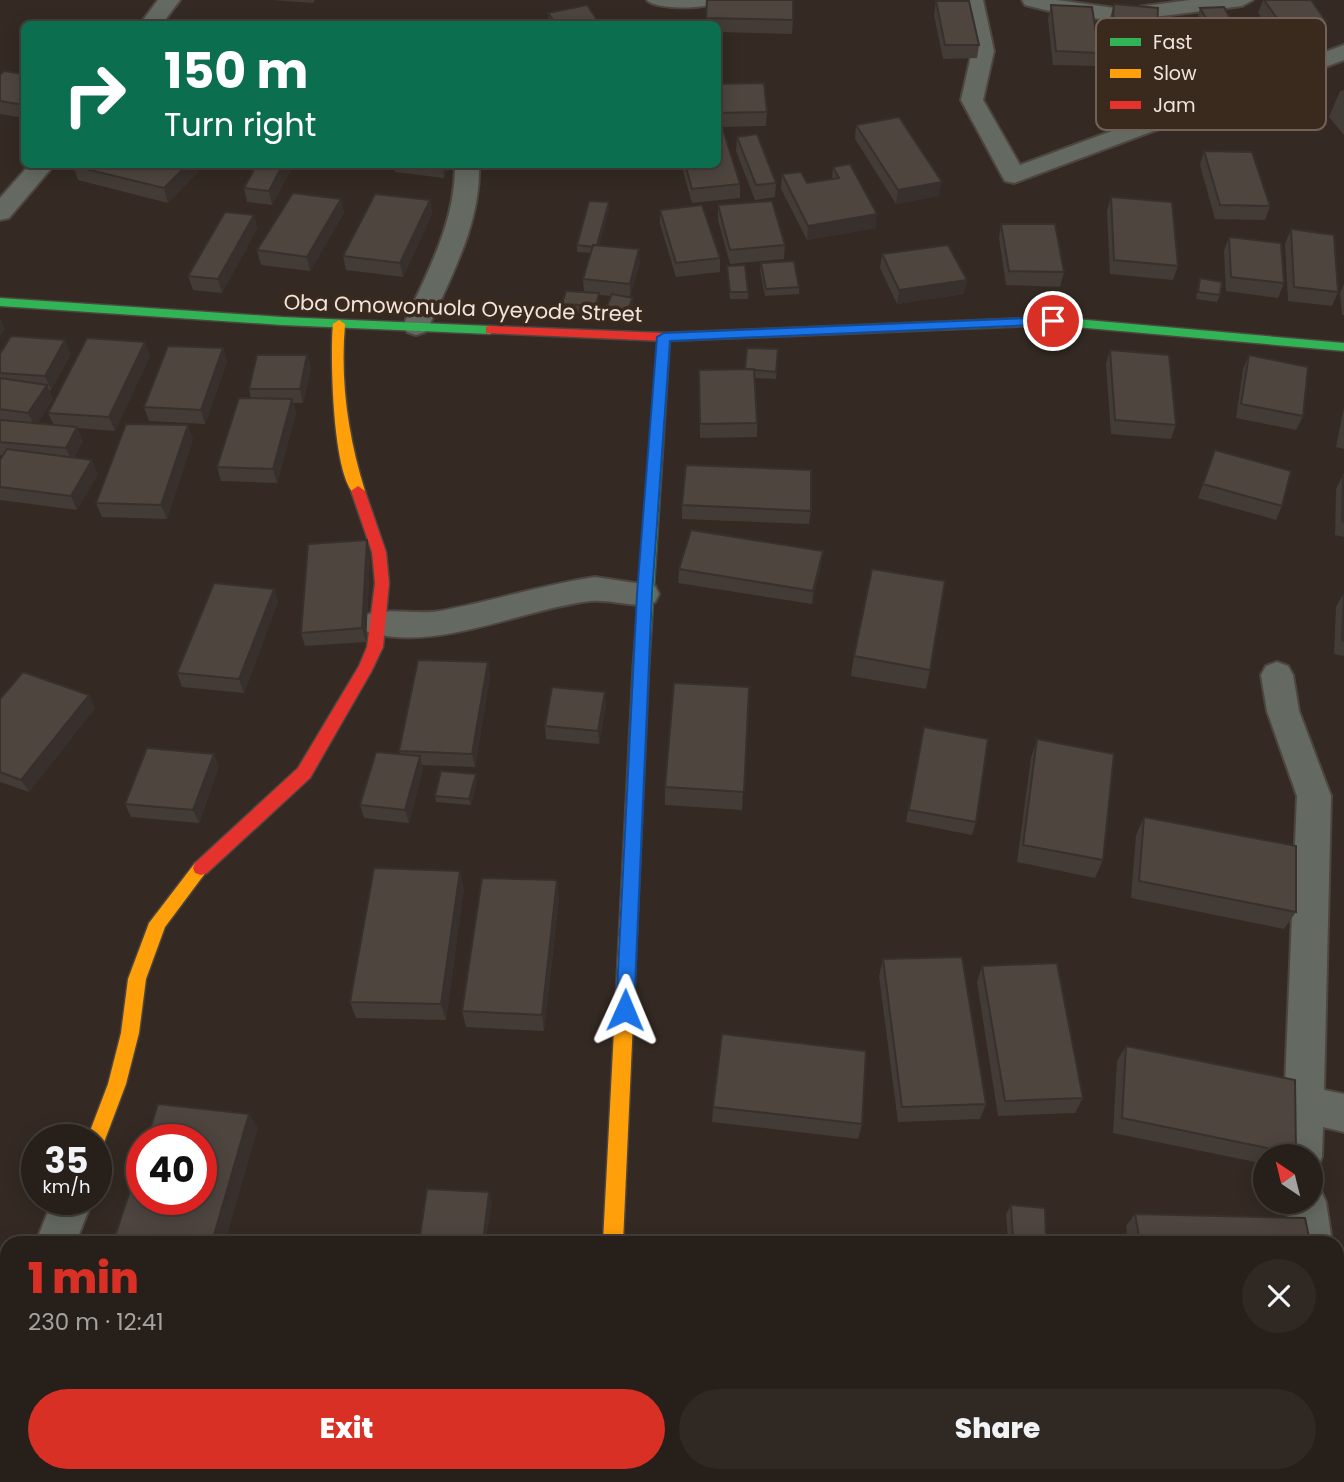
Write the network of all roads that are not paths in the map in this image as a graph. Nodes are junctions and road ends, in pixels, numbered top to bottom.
1 (169, 0) edge
2 (656, 0) edge
3 (709, 0) edge
4 (972, 0) edge
5 (1033, 0) edge
6 (1242, 0) edge
7 (152, 21) edge
8 (661, 21) edge
9 (1344, 52) edge
10 (1326, 59) edge
11 (1136, 130) edge
12 (39, 168) edge
13 (468, 168) edge
14 (0, 213) edge
15 (0, 302) edge
16 (339, 324) junction
17 (416, 326) junction
18 (664, 337) junction
19 (1344, 347) edge
20 (644, 594) junction
21 (376, 623) junction
22 (1277, 675) dead end
23 (1304, 1105) junction
24 (1344, 1114) edge
25 (102, 1124) edge
26 (1302, 1144) edge
27 (1308, 1214) edge
28 (67, 1215) edge
29 (58, 1236) edge
30 (613, 1236) edge
31 (1310, 1236) edge

1 - 7 street
2 - 3 street
2 - 8 street
4 - 11 street
5 - 6 street
9 - 10 street
12 - 14 street
13 - 17 street
15 - 16 street, Oba Omowonuola Oyeyode Street
16 - 17 street, Oba Omowonuola Oyeyode Street
16 - 21 street
17 - 18 street, Oba Omowonuola Oyeyode Street
18 - 19 street, Oba Omowonuola Oyeyode Street
18 - 20 street
20 - 21 street
20 - 30 street
21 - 25 street
22 - 23 street
23 - 24 street
23 - 26 street
27 - 31 street
28 - 29 street

